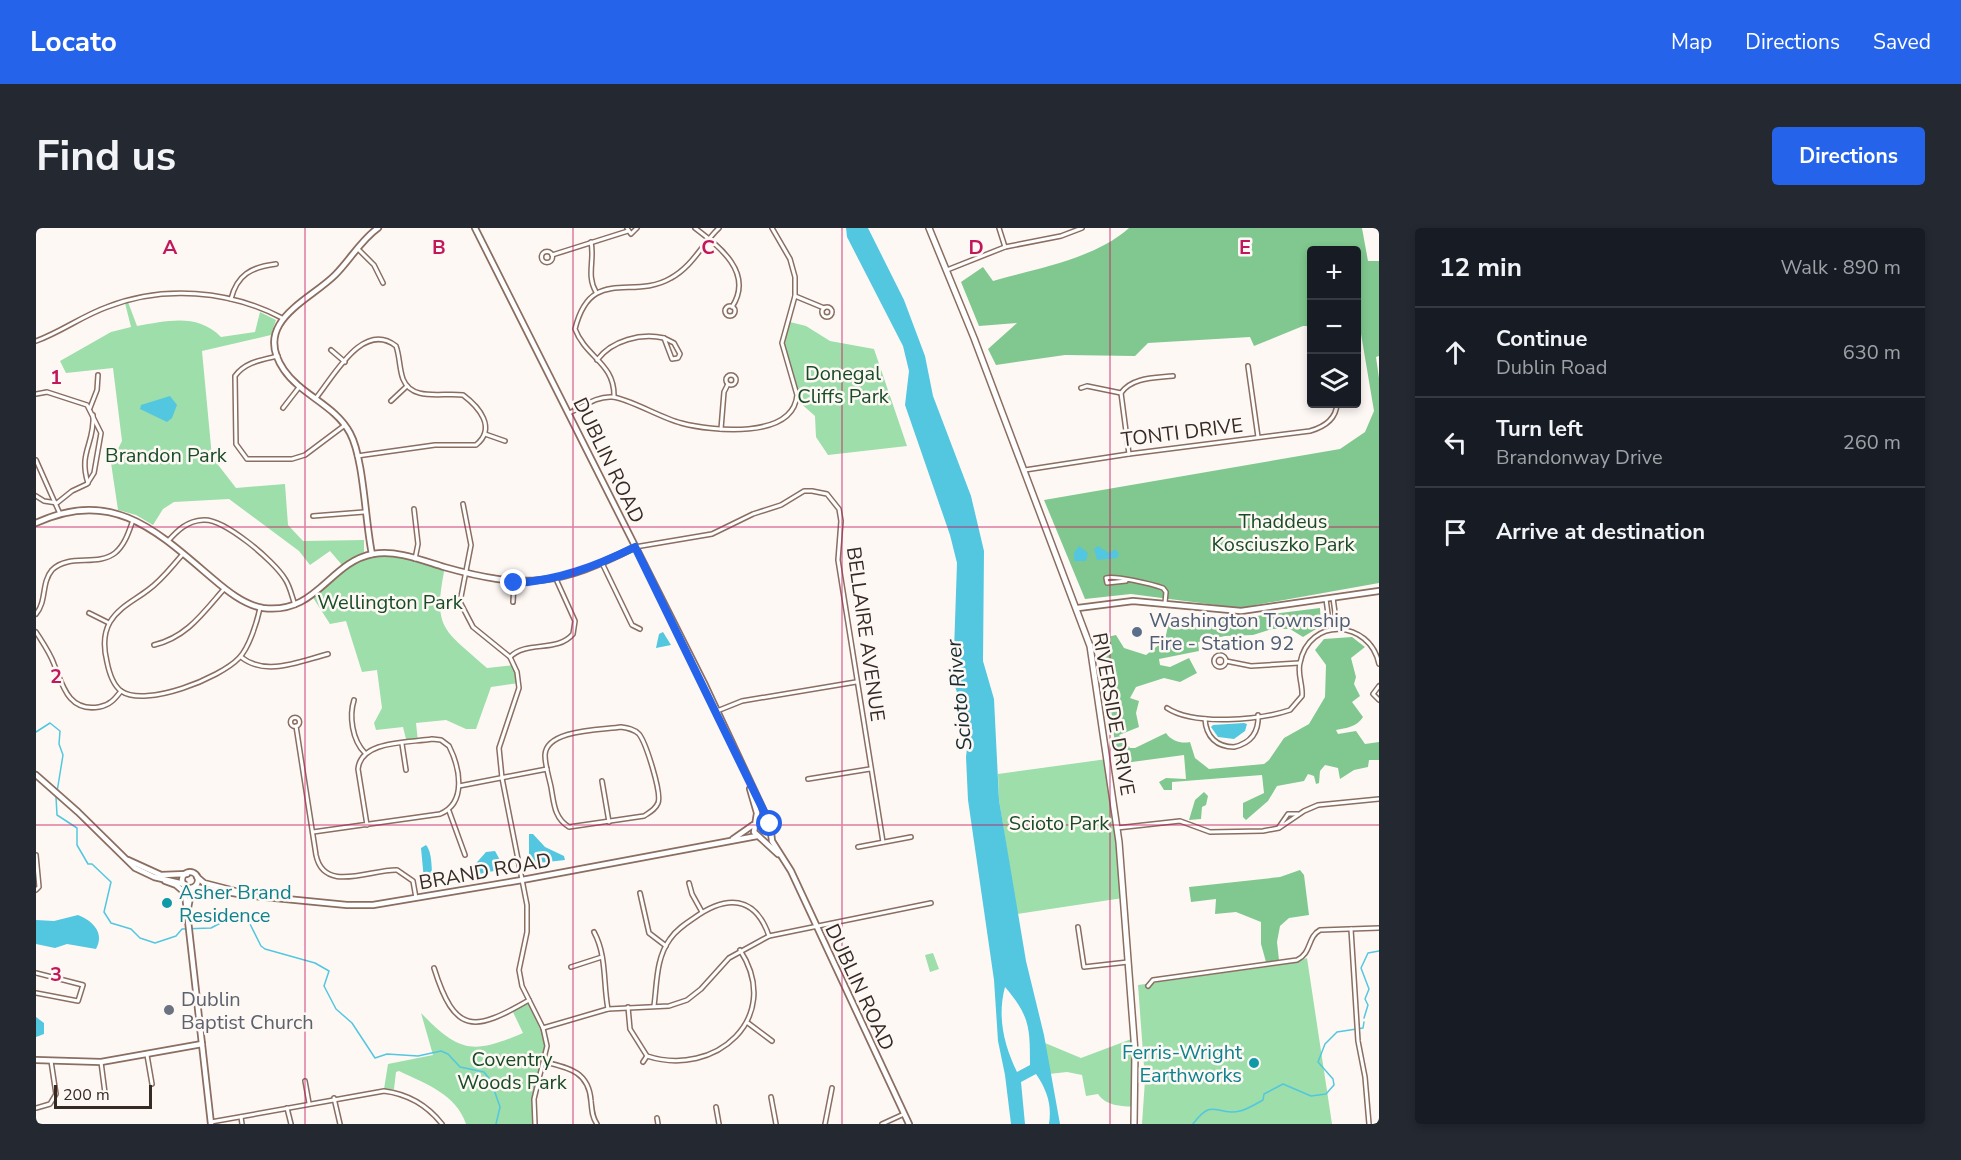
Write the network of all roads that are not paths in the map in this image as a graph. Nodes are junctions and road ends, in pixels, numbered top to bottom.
1 (378, 228) edge
2 (475, 228) edge
3 (637, 228) edge
4 (695, 228) edge
5 (719, 228) edge
6 (772, 228) edge
7 (929, 228) edge
8 (999, 228) edge
9 (1082, 228) edge
10 (1077, 229) edge
11 (627, 230) edge
12 (710, 239) junction
13 (591, 242) junction
14 (1005, 247) junction
15 (358, 249) junction
16 (552, 255) dead end
17 (276, 264) dead end
18 (946, 270) junction
19 (383, 283) dead end
20 (596, 292) junction
21 (795, 296) junction
22 (231, 299) junction
23 (732, 307) dead end
24 (824, 308) dead end
25 (282, 318) junction
26 (664, 338) junction
27 (36, 341) edge
28 (331, 350) dead end
29 (278, 356) junction
30 (597, 360) junction
31 (345, 362) junction
32 (1248, 366) dead end
33 (98, 375) dead end
34 (1173, 376) dead end
35 (728, 384) dead end
36 (300, 386) junction
37 (407, 386) junction
38 (1081, 388) dead end
39 (1121, 393) junction
40 (36, 394) edge
41 (614, 397) junction
42 (316, 399) junction
43 (391, 401) dead end
44 (90, 408) junction
45 (283, 408) dead end
46 (1336, 408) edge
47 (92, 413) junction
48 (569, 413) junction
49 (345, 425) junction
50 (720, 429) junction
51 (485, 434) junction
52 (1258, 437) junction
53 (505, 441) dead end
54 (1129, 454) junction
55 (357, 456) junction
56 (36, 460) edge
57 (1025, 470) junction
58 (88, 483) junction
59 (36, 496) edge
60 (57, 502) junction
61 (463, 504) dead end
62 (414, 509) dead end
63 (364, 512) junction
64 (60, 514) junction
65 (314, 516) dead end
66 (134, 518) junction
67 (36, 523) edge
68 (168, 541) junction
69 (635, 547) junction
70 (183, 554) junction
71 (372, 554) junction
72 (415, 559) junction
73 (602, 563) junction
74 (466, 573) junction
75 (556, 579) junction
76 (1125, 581) junction
77 (514, 583) junction
78 (224, 589) junction
79 (1379, 591) edge
80 (1333, 598) junction
81 (1326, 599) junction
82 (513, 602) dead end
83 (1165, 603) junction
84 (295, 605) junction
85 (260, 608) junction
86 (1078, 608) junction
87 (89, 613) dead end
88 (36, 614) edge
89 (109, 623) junction
90 (1338, 627) junction
91 (640, 629) dead end
92 (1330, 629) junction
93 (36, 632) edge
94 (154, 645) dead end
95 (328, 654) dead end
96 (241, 657) junction
97 (510, 657) junction
98 (1226, 661) dead end
99 (1299, 663) junction
100 (1379, 664) edge
101 (856, 682) junction
102 (1379, 686) edge
103 (121, 691) junction
104 (354, 700) dead end
105 (1379, 700) edge
106 (1167, 708) dead end
107 (717, 711) junction
108 (1258, 715) junction
109 (1205, 719) junction
110 (296, 726) dead end
111 (402, 744) junction
112 (364, 753) junction
113 (870, 769) junction
114 (406, 770) dead end
115 (547, 770) junction
116 (745, 772) junction
117 (36, 775) edge
118 (502, 778) junction
119 (808, 778) dead end
120 (602, 781) dead end
121 (459, 786) junction
122 (1379, 798) edge
123 (449, 811) junction
124 (1300, 814) junction
125 (766, 820) junction
126 (609, 822) junction
127 (755, 823) junction
128 (366, 825) junction
129 (1117, 828) junction
130 (1278, 829) junction
131 (770, 831) junction
132 (313, 832) junction
133 (759, 837) junction
134 (912, 837) dead end
135 (883, 842) junction
136 (723, 844) junction
137 (858, 847) dead end
138 (36, 855) edge
139 (465, 855) dead end
140 (123, 858) junction
141 (786, 862) junction
142 (187, 874) junction
143 (154, 877) junction
144 (197, 877) junction
145 (522, 880) junction
146 (689, 883) dead end
147 (184, 884) junction
148 (194, 887) junction
149 (36, 890) edge
150 (184, 893) junction
151 (640, 893) dead end
152 (250, 896) junction
153 (416, 898) junction
154 (931, 903) dead end
155 (702, 912) junction
156 (187, 913) junction
157 (815, 926) junction
158 (1078, 927) dead end
159 (1351, 928) junction
160 (1379, 928) edge
161 (594, 932) dead end
162 (769, 936) junction
163 (666, 946) junction
164 (740, 950) junction
165 (602, 957) junction
166 (1128, 962) junction
167 (571, 966) dead end
168 (434, 968) dead end
169 (36, 973) edge
170 (1149, 986) dead end
171 (36, 993) edge
172 (529, 1000) junction
173 (654, 1005) junction
174 (628, 1007) junction
175 (608, 1009) junction
176 (748, 1023) junction
177 (543, 1028) junction
178 (772, 1041) dead end
179 (202, 1044) junction
180 (147, 1055) junction
181 (647, 1056) junction
182 (51, 1059) junction
183 (36, 1060) edge
184 (101, 1062) junction
185 (545, 1062) junction
186 (643, 1062) dead end
187 (305, 1082) dead end
188 (152, 1084) dead end
189 (832, 1088) dead end
190 (105, 1093) dead end
191 (771, 1097) dead end
192 (334, 1098) junction
193 (309, 1103) junction
194 (716, 1107) dead end
195 (36, 1108) edge
196 (287, 1108) junction
197 (904, 1114) junction
198 (241, 1117) junction
199 (657, 1118) dead end
200 (211, 1123) edge
201 (242, 1124) edge
202 (291, 1124) edge
203 (340, 1124) edge
204 (442, 1124) edge
205 (535, 1124) edge
206 (597, 1124) edge
207 (658, 1124) edge
208 (719, 1124) edge
209 (776, 1124) edge
210 (825, 1124) edge
211 (882, 1124) edge
212 (909, 1124) edge
213 (1134, 1124) edge
214 (1369, 1124) edge

1 - 15 main road
2 - 48 main road, DUBLIN ROAD
3 - 11 street
4 - 12 street
5 - 12 street
6 - 21 street
7 - 18 main road, RIVERSIDE DRIVE
8 - 14 street
9 - 10 street
10 - 14 street
11 - 13 street
12 - 20 street
12 - 23 street
13 - 16 street
13 - 20 street
14 - 18 street
15 - 19 street
15 - 25 main road
17 - 22 street
18 - 57 main road, RIVERSIDE DRIVE
20 - 30 street
21 - 24 street
21 - 50 street
22 - 25 street
22 - 27 street
25 - 29 main road
26 - 26 street
26 - 30 street
28 - 31 street
29 - 36 main road
29 - 49 street
30 - 41 street
31 - 37 street
31 - 42 street
32 - 52 street
33 - 44 street
34 - 39 street
35 - 50 street
36 - 42 main road
36 - 45 street
37 - 43 street
37 - 51 street
38 - 39 street
39 - 54 street
40 - 44 street
41 - 48 street
41 - 50 street
42 - 49 main road
44 - 47 street
46 - 52 street, TONTI DRIVE
47 - 58 street
47 - 58 street
48 - 69 main road, DUBLIN ROAD
49 - 55 main road
51 - 53 street
51 - 55 street
52 - 54 street, TONTI DRIVE
54 - 57 street, TONTI DRIVE
55 - 63 main road
56 - 60 street
57 - 86 main road, RIVERSIDE DRIVE
58 - 60 street
59 - 60 street
60 - 64 street
61 - 74 street
62 - 72 street
63 - 65 street
63 - 71 main road
64 - 66 main road
64 - 67 main road
66 - 68 main road
66 - 88 street
68 - 70 main road
68 - 84 street
69 - 73 main road
69 - 101 street, BELLAIRE AVENUE
69 - 107 main road, DUBLIN ROAD
70 - 78 main road
70 - 89 street
71 - 72 main road
71 - 84 main road
72 - 74 main road
73 - 75 main road
73 - 91 street
74 - 77 main road
74 - 97 street
75 - 77 main road
75 - 97 street
76 - 76 street
76 - 83 street
77 - 82 street
78 - 85 main road
78 - 94 street
79 - 80 main road
80 - 81 main road
80 - 90 street
81 - 83 main road
81 - 92 street
83 - 86 main road
84 - 85 main road
85 - 96 street
86 - 129 main road, RIVERSIDE DRIVE
87 - 89 street
89 - 103 street
90 - 92 street
90 - 100 street
92 - 99 street
93 - 103 street
95 - 96 street
96 - 103 street
97 - 118 street
98 - 99 street
99 - 108 street
101 - 107 street
101 - 113 street, BELLAIRE AVENUE
102 - 105 street
104 - 112 street
106 - 109 street
107 - 116 main road, DUBLIN ROAD
108 - 109 street
108 - 109 street
110 - 132 street
111 - 112 street
111 - 114 street
111 - 121 street
112 - 128 street
113 - 119 street
113 - 135 street, BELLAIRE AVENUE
115 - 118 street
115 - 126 street
115 - 126 street
116 - 125 main road, DUBLIN ROAD
116 - 127 main road, DUBLIN ROAD
117 - 140 main road
118 - 121 street
118 - 145 street
120 - 126 street
121 - 123 street
122 - 124 street
123 - 128 street
123 - 139 street
124 - 130 street
124 - 130 street
125 - 127 main road
125 - 131 main road
127 - 133 main road
127 - 136 main road, BRAND ROAD
128 - 132 street
129 - 130 street
129 - 166 main road, RIVERSIDE DRIVE
131 - 133 main road
131 - 141 main road, DUBLIN ROAD
132 - 153 street
133 - 136 main road, BRAND ROAD
133 - 141 main road, DUBLIN ROAD
134 - 135 street
135 - 137 street
136 - 145 main road, BRAND ROAD
138 - 149 street
140 - 142 main road
140 - 143 main road
141 - 157 main road, DUBLIN ROAD
142 - 144 main road, BRAND ROAD
142 - 147 main road
143 - 147 main road
143 - 150 main road
144 - 148 main road
144 - 152 main road, BRAND ROAD
145 - 153 main road, BRAND ROAD
145 - 172 street
146 - 155 street
147 - 148 main road, BRAND ROAD
147 - 150 main road
148 - 152 main road, BRAND ROAD
148 - 156 main road
150 - 156 main road
151 - 163 street
152 - 153 main road, BRAND ROAD
154 - 157 street
155 - 162 street
155 - 163 street
156 - 179 main road
157 - 162 street
157 - 197 main road, DUBLIN ROAD
158 - 166 street
159 - 160 street
159 - 170 street
159 - 214 street
161 - 165 street
162 - 164 street
163 - 173 street
164 - 173 street
164 - 176 street
165 - 167 street
165 - 175 street
166 - 213 main road, RIVERSIDE DRIVE
168 - 172 street
169 - 171 street
172 - 177 street
173 - 174 street
174 - 175 street
174 - 181 street
175 - 177 street
176 - 178 street
176 - 181 street
177 - 185 street
179 - 180 main road
179 - 200 main road
180 - 184 main road
180 - 188 street
181 - 186 street
182 - 183 main road
182 - 184 main road
182 - 195 street
184 - 190 street
185 - 205 street
185 - 206 street
187 - 193 street
189 - 210 street
191 - 209 street
192 - 193 street
192 - 203 street
192 - 204 street
193 - 196 street
194 - 208 street
196 - 198 street
196 - 202 street
197 - 211 street
197 - 212 main road, DUBLIN ROAD
198 - 200 street
198 - 201 street
199 - 207 street

